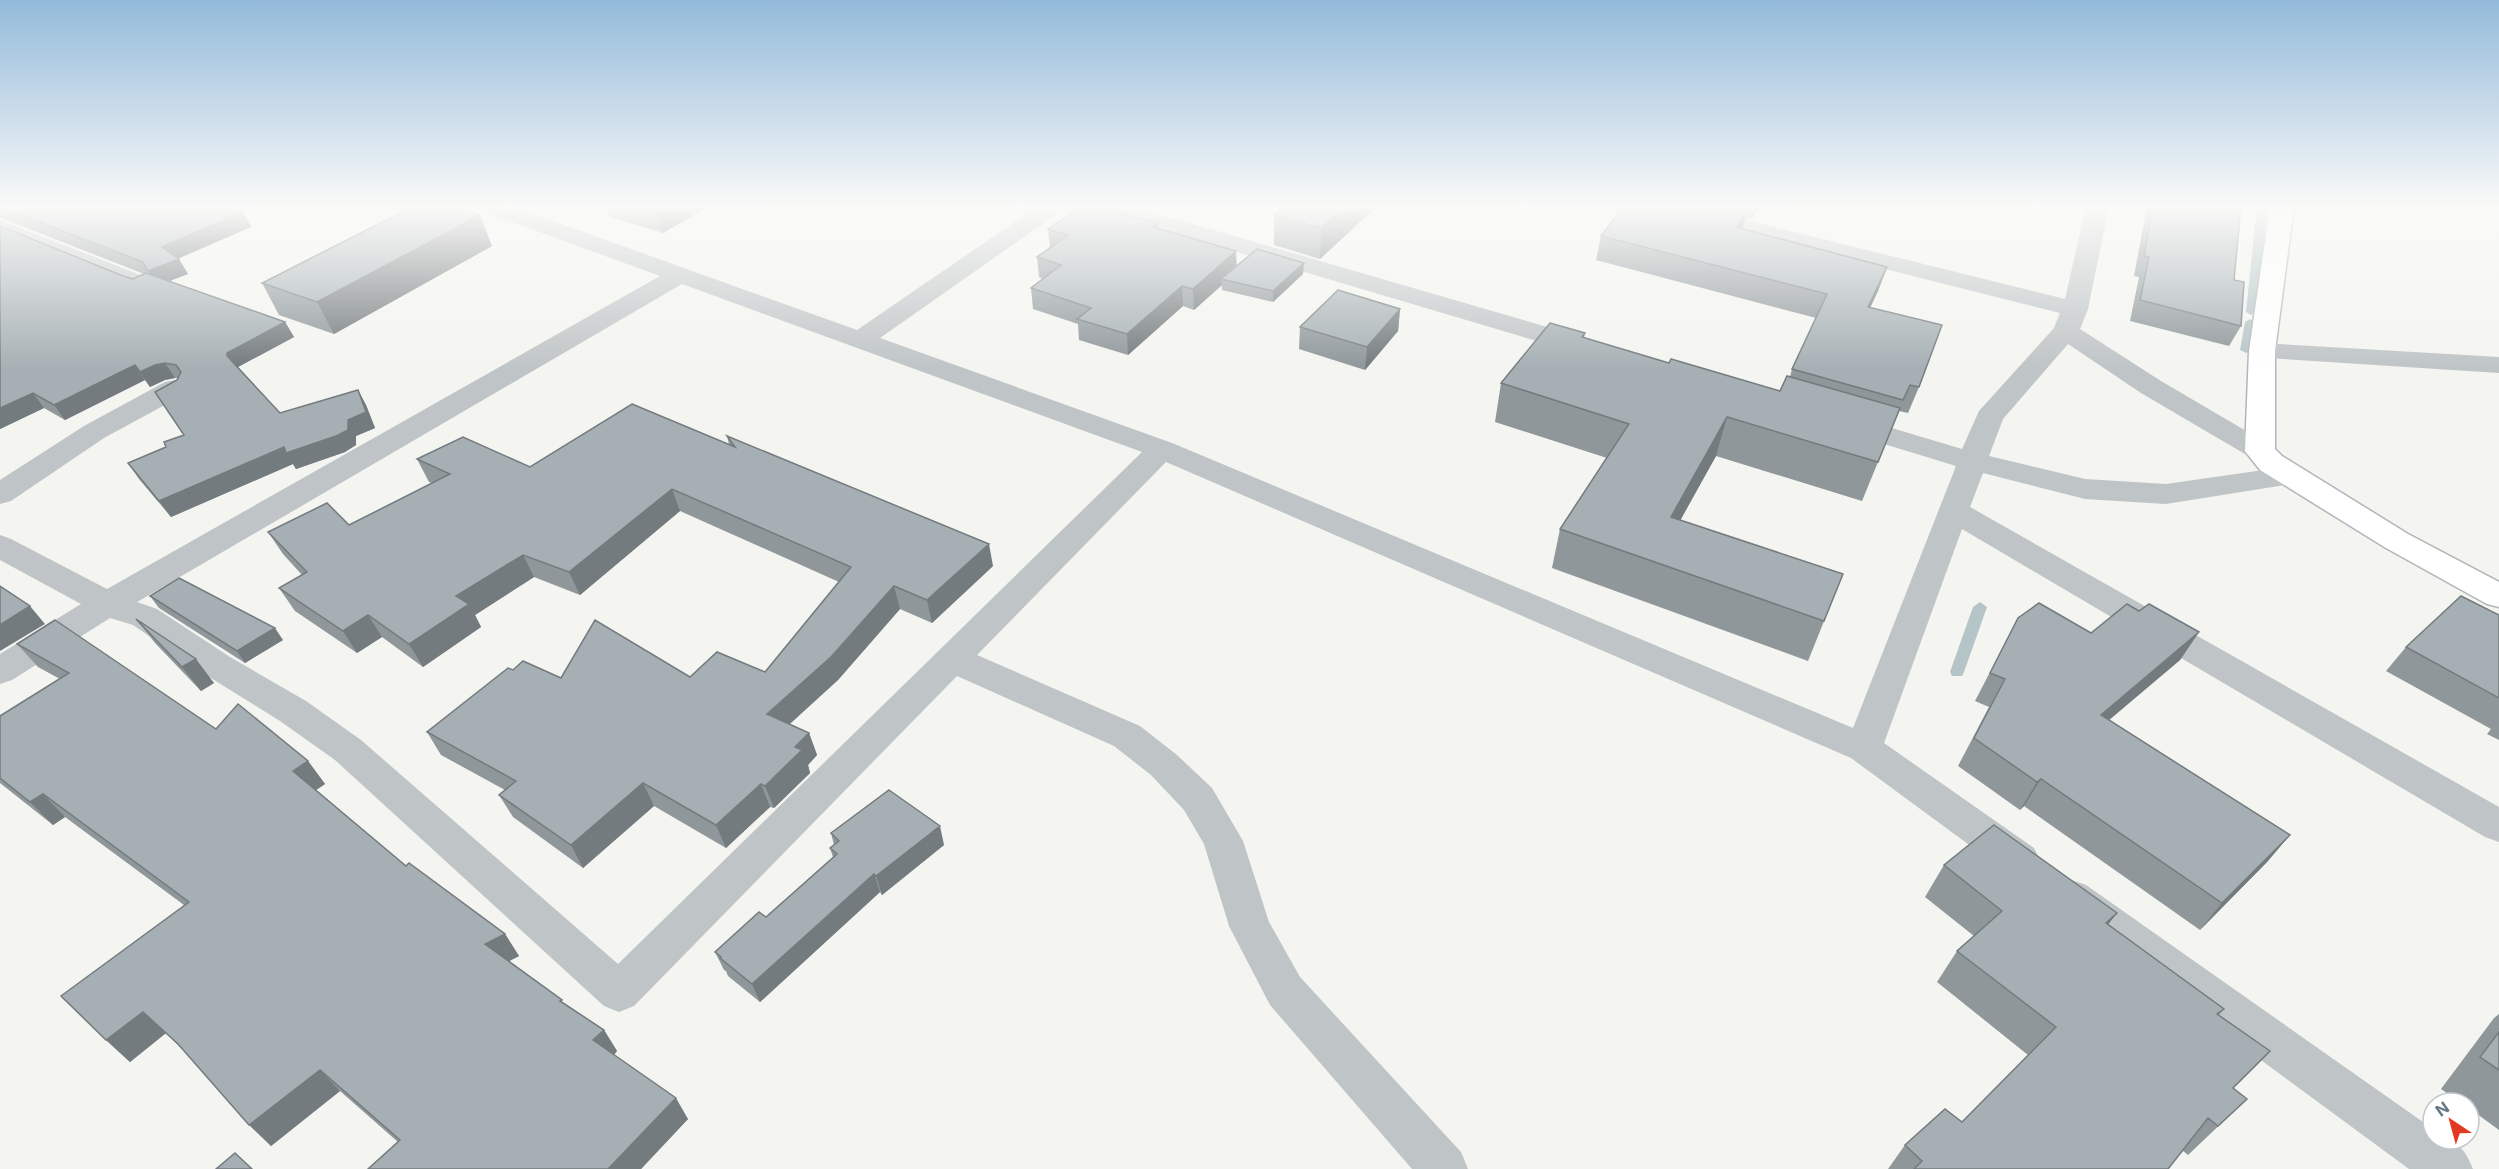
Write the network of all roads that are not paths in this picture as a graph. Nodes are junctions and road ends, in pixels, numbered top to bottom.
1 (84, 261) edge
2 (642, 261) edge
3 (974, 261) edge
4 (1293, 261) edge
5 (1858, 261) edge
6 (2085, 261) edge
7 (2274, 261) edge
8 (680, 274) junction
9 (142, 284) edge
10 (2071, 320) junction
11 (860, 340) junction
12 (2262, 351) junction
13 (1608, 353) edge
14 (2499, 365) edge
15 (175, 388) edge
16 (1824, 417) edge
17 (1162, 449) junction
18 (2260, 451) junction
19 (1972, 461) junction
20 (2291, 475) junction
21 (0, 494) edge
22 (1954, 511) junction
23 (0, 546) edge
24 (2499, 596) edge
25 (107, 604) junction
26 (952, 658) junction
27 (0, 671) edge
28 (1864, 748) junction
29 (2499, 826) edge
30 (1444, 1169) edge
31 (2449, 1169) edge

1 - 9 street
2 - 8 street
3 - 11 street
4 - 13 street
5 - 10 street
6 - 10 street
7 - 12 main road
8 - 11 street
8 - 25 street
10 - 18 street
10 - 19 street
11 - 17 street
12 - 14 street
12 - 18 main road
15 - 21 street
16 - 19 street
17 - 26 street
17 - 28 street
18 - 20 main road
19 - 20 street
19 - 22 street
20 - 24 main road
22 - 28 street
22 - 29 street
23 - 25 street
25 - 26 street
25 - 27 street
26 - 30 street
28 - 31 street

